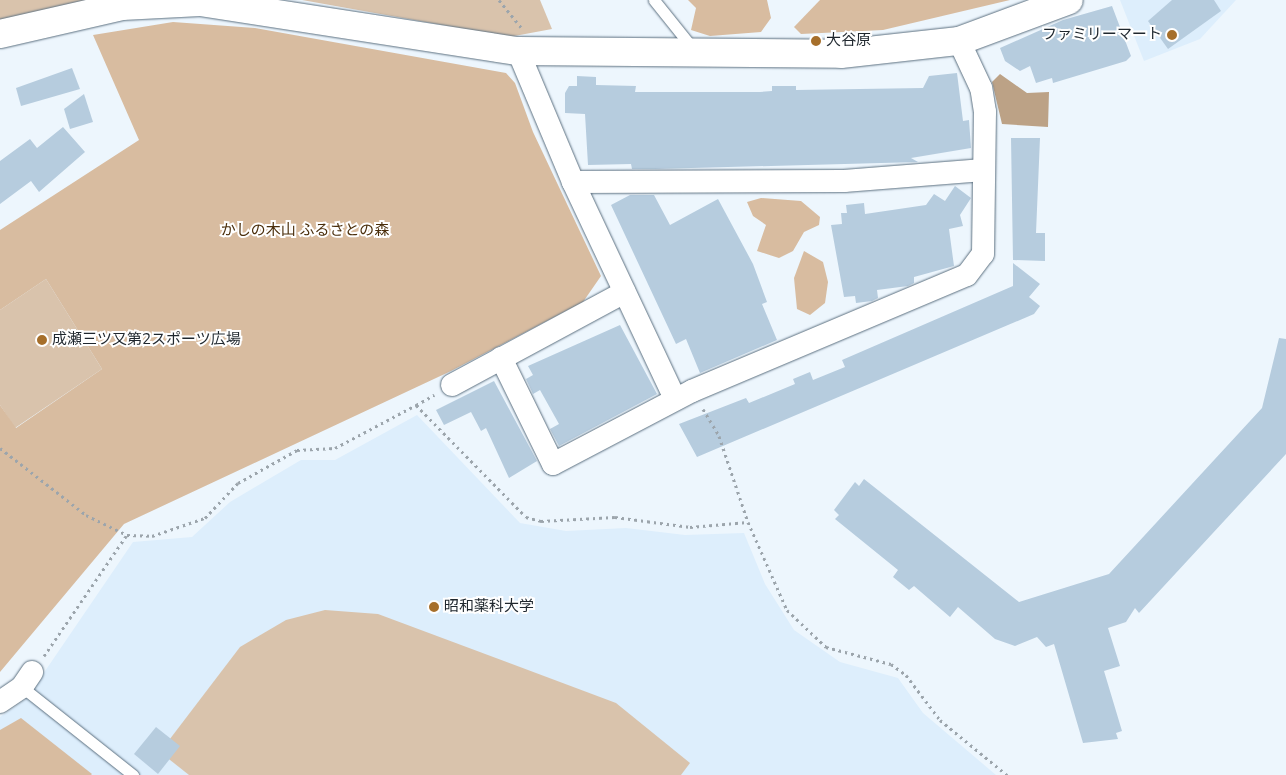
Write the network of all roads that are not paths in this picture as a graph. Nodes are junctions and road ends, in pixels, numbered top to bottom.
1 (654, 0) edge
2 (1069, 0) edge
3 (0, 34) edge
4 (959, 41) junction
5 (518, 51) junction
6 (696, 53) junction
7 (984, 170) junction
8 (573, 182) junction
9 (625, 292) junction
10 (501, 358) junction
11 (452, 385) dead end
12 (683, 395) junction
13 (27, 680) joint
14 (0, 702) edge
15 (133, 775) edge

1 - 6 lane
2 - 4 street
3 - 5 street
4 - 6 street
4 - 7 street
5 - 6 street
5 - 8 street
7 - 8 street
7 - 12 street
8 - 9 street
9 - 10 street
9 - 12 street
10 - 11 street
10 - 12 street
13 - 14 street
13 - 15 lane

